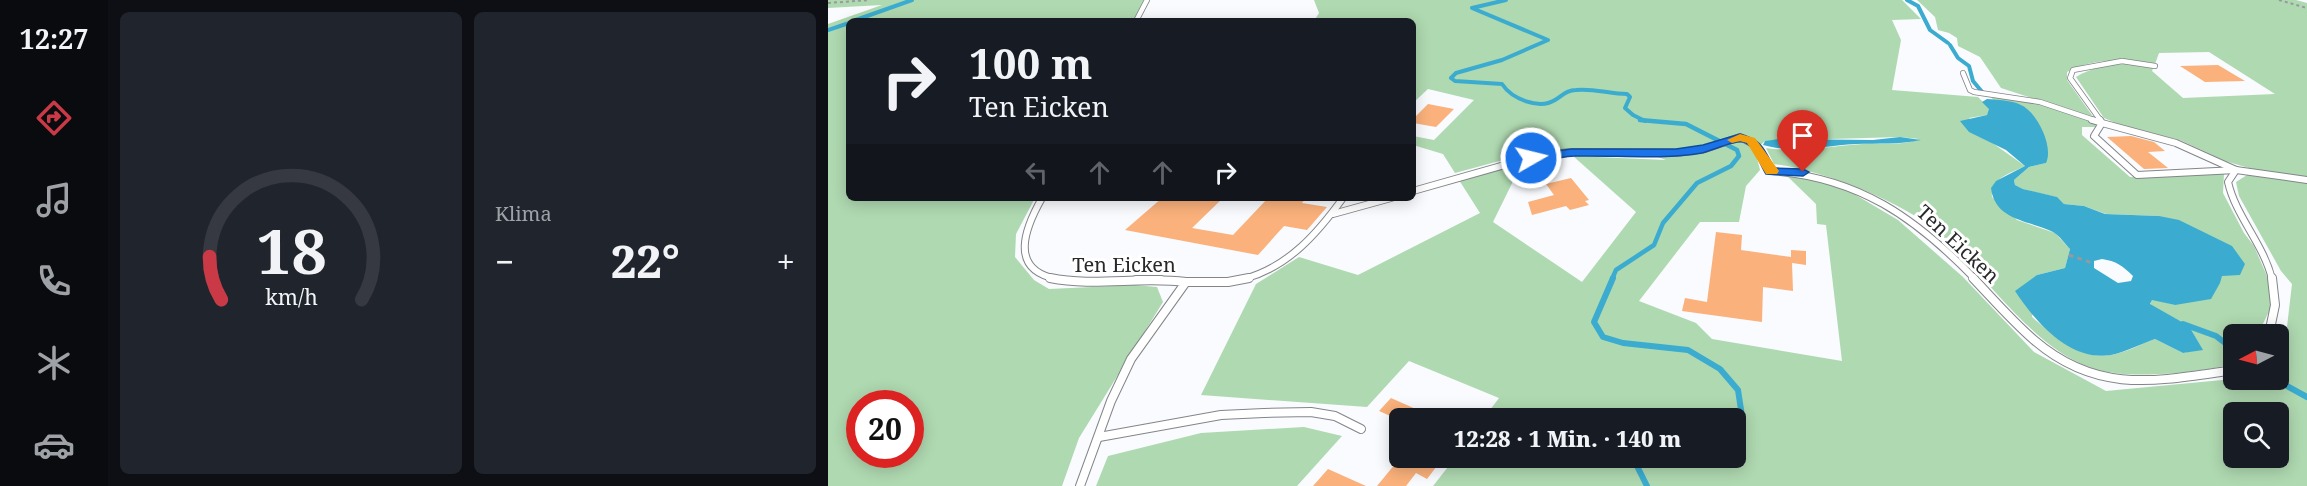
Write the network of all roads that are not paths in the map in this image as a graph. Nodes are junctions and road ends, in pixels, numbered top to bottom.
1 (1147, 0) edge
2 (1138, 18) edge
3 (2155, 66) dead end
4 (1963, 73) dead end
5 (2102, 123) junction
6 (2236, 170) junction
7 (2307, 180) edge
8 (1416, 190) edge
9 (1040, 201) edge
10 (1341, 201) edge
11 (1380, 201) edge
12 (1333, 214) junction
13 (1186, 282) junction
14 (2271, 324) edge
15 (2223, 371) edge
16 (1360, 429) dead end
17 (1099, 437) junction
18 (1080, 486) edge

1 - 2 lane
3 - 5 lane
4 - 5 lane
5 - 6 lane
5 - 6 lane
6 - 7 lane
6 - 14 lane
8 - 15 lane, Ten Eicken
9 - 13 lane, Ten Eicken
10 - 12 lane, Ten Eicken
11 - 12 lane, Ten Eicken
12 - 13 lane, Ten Eicken
13 - 17 lane, Ten Eicken
16 - 17 lane
17 - 18 lane, Ten Eicken

